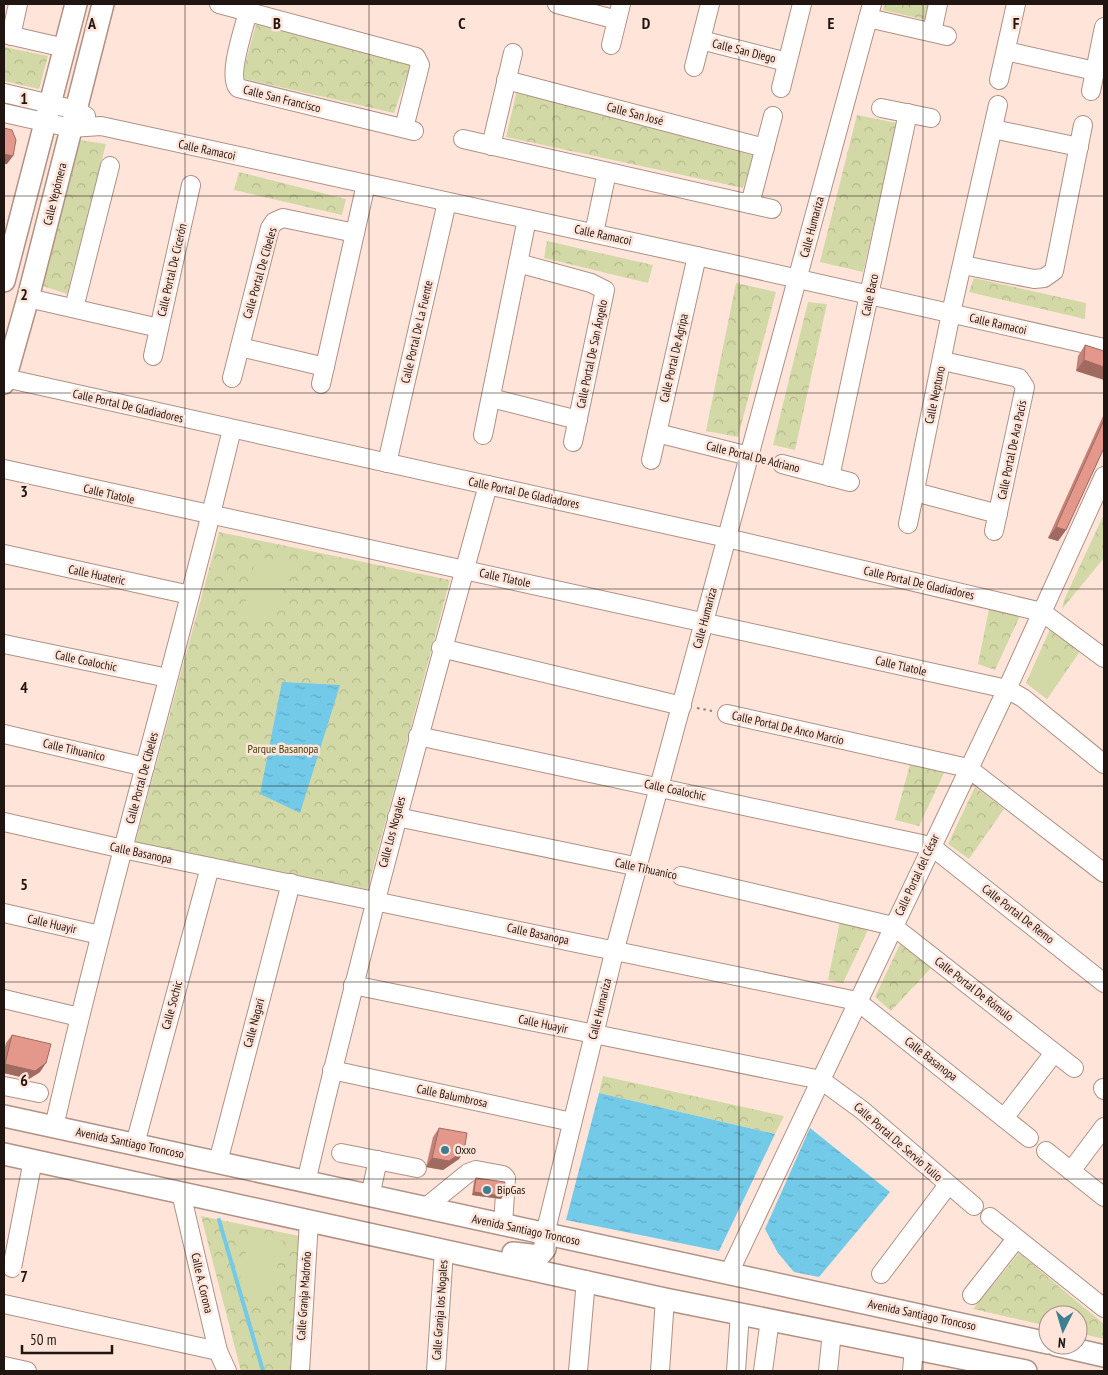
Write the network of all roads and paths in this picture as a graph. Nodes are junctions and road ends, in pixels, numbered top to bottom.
1 (18, 4) edge
2 (76, 4) edge
3 (103, 4) edge
4 (219, 4) edge
5 (557, 4) edge
6 (710, 4) edge
7 (802, 4) edge
8 (938, 4) edge
9 (1016, 4) edge
10 (870, 11) edge
11 (248, 12) junction
12 (619, 12) edge
13 (1104, 27) edge
14 (7, 35) edge
15 (701, 40) junction
16 (611, 45) dead end
17 (65, 48) junction
18 (1006, 51) junction
19 (513, 53) dead end
20 (787, 62) junction
21 (694, 67) dead end
22 (1095, 71) junction
23 (506, 80) junction
24 (999, 80) dead end
25 (781, 88) dead end
26 (1091, 92) dead end
27 (4, 93) edge
28 (998, 105) dead end
29 (881, 108) dead end
30 (4, 113) edge
31 (48, 113) junction
32 (908, 113) junction
33 (773, 116) dead end
34 (931, 118) dead end
35 (74, 119) junction
36 (1083, 126) dead end
37 (992, 129) junction
38 (463, 139) dead end
39 (491, 146) junction
40 (1079, 147) junction
41 (765, 148) junction
42 (110, 166) dead end
43 (607, 172) junction
44 (366, 184) junction
45 (192, 185) dead end
46 (447, 202) junction
47 (750, 204) junction
48 (772, 209) dead end
49 (527, 219) junction
50 (355, 233) junction
51 (594, 233) junction
52 (697, 256) junction
53 (518, 263) junction
54 (963, 265) junction
55 (798, 280) junction
56 (4, 281) edge
57 (870, 294) junction
58 (28, 298) junction
59 (74, 308) junction
60 (952, 313) junction
61 (158, 328) junction
62 (240, 346) junction
63 (1104, 348) edge
64 (153, 356) dead end
65 (943, 361) junction
66 (232, 378) dead end
67 (4, 380) edge
68 (491, 398) junction
69 (578, 420) junction
70 (232, 429) junction
71 (657, 433) junction
72 (484, 435) dead end
73 (573, 442) dead end
74 (749, 456) junction
75 (651, 460) dead end
76 (388, 463) junction
77 (782, 464) dead end
78 (4, 469) edge
79 (1104, 476) edge
80 (830, 477) junction
81 (850, 482) dead end
82 (488, 485) junction
83 (915, 492) junction
84 (998, 514) junction
85 (211, 517) junction
86 (908, 524) dead end
87 (994, 532) dead end
88 (727, 538) junction
89 (4, 554) edge
90 (464, 570) junction
91 (190, 595) junction
92 (1042, 612) junction
93 (705, 622) junction
94 (4, 644) edge
95 (441, 648) junction
96 (1104, 658) edge
97 (168, 678) junction
98 (1007, 689) junction
99 (682, 706) junction
100 (727, 714) joint
101 (4, 734) edge
102 (418, 736) junction
103 (1104, 764) edge
104 (145, 767) junction
105 (968, 768) junction
106 (660, 787) junction
107 (397, 817) junction
108 (4, 822) edge
109 (931, 846) junction
110 (123, 849) junction
111 (210, 867) junction
112 (638, 867) junction
113 (1104, 873) edge
114 (681, 876) joint
115 (291, 883) junction
116 (374, 900) junction
117 (4, 913) edge
118 (893, 926) junction
119 (100, 935) junction
120 (615, 949) junction
121 (1104, 983) edge
122 (353, 985) junction
123 (4, 999) edge
124 (857, 1001) junction
125 (79, 1017) junction
126 (594, 1035) junction
127 (1054, 1053) junction
128 (1074, 1068) dead end
129 (332, 1070) junction
130 (821, 1080) junction
131 (4, 1086) edge
132 (39, 1093) dead end
133 (4, 1116) edge
134 (1004, 1118) junction
135 (572, 1122) junction
136 (54, 1127) junction
137 (1104, 1128) edge
138 (1029, 1138) dead end
139 (134, 1144) junction
140 (1046, 1151) dead end
141 (341, 1153) dead end
142 (4, 1154) edge
143 (33, 1160) junction
144 (378, 1160) junction
145 (218, 1162) junction
146 (417, 1168) dead end
147 (1071, 1171) junction
148 (306, 1182) junction
149 (948, 1185) junction
150 (181, 1193) junction
151 (370, 1196) junction
152 (1104, 1197) edge
153 (974, 1206) dead end
154 (425, 1208) junction
155 (990, 1217) dead end
156 (309, 1221) junction
157 (503, 1225) junction
158 (545, 1234) junction
159 (1016, 1239) junction
160 (417, 1244) junction
161 (444, 1250) junction
162 (12, 1268) dead end
163 (729, 1273) junction
164 (881, 1274) dead end
165 (586, 1280) junction
166 (972, 1295) dead end
167 (665, 1298) junction
168 (4, 1304) edge
169 (1104, 1308) edge
170 (740, 1313) junction
171 (770, 1319) junction
172 (832, 1332) junction
173 (1038, 1341) edge
174 (914, 1348) junction
175 (218, 1351) junction
176 (1088, 1352) edge
177 (1104, 1356) edge
178 (4, 1366) edge
179 (27, 1371) edge
180 (227, 1371) edge
181 (300, 1371) edge
182 (436, 1371) edge
183 (578, 1371) edge
184 (660, 1371) edge
185 (736, 1371) edge
186 (763, 1371) edge
187 (828, 1371) edge
188 (912, 1371) edge
189 (1026, 1371) edge

1 - 14 street
2 - 17 main road
3 - 35 main road, Calle Yepómera
4 - 11 street, Calle San Francisco
5 - 12 street
6 - 15 street, Calle San Diego
7 - 20 street, Calle San Diego
8 - 10 street
9 - 18 street
10 - 55 street, Calle Humariza
11 - 11 street, Calle San Francisco
12 - 16 street
13 - 22 street
14 - 17 street
15 - 20 street, Calle San Diego
15 - 21 street, Calle San Diego
17 - 31 main road
18 - 22 street
18 - 24 street
19 - 23 street
20 - 25 street, Calle San Diego
22 - 26 street
23 - 39 street
23 - 41 street, Calle San José
27 - 31 street, Calle Ramacoi
28 - 37 street, Calle Neptuno
29 - 32 street
30 - 31 street, Calle Ramacoi
31 - 35 street, Calle Ramacoi
31 - 56 main road
32 - 34 street
32 - 57 street, Calle Baco
33 - 41 street
35 - 44 street, Calle Ramacoi
35 - 58 main road, Calle Yepómera
36 - 40 street
37 - 40 street
37 - 54 street, Calle Neptuno
38 - 39 street
39 - 43 street
40 - 54 street
41 - 47 street
42 - 59 street
43 - 47 street
43 - 51 street
44 - 46 street, Calle Ramacoi
44 - 50 street
45 - 61 street, Calle Portal De Cicerón
46 - 49 street, Calle Ramacoi
46 - 76 street, Calle Portal De La Fuente
47 - 48 street
49 - 51 street, Calle Ramacoi
49 - 53 street
50 - 62 street, Calle Portal De Cibeles
50 - 62 street
51 - 52 street, Calle Ramacoi
52 - 55 street, Calle Ramacoi
52 - 71 street, Calle Portal De Agripa
53 - 68 street
53 - 69 street, Calle Portal De San Ángelo
54 - 60 street, Calle Neptuno
55 - 57 street, Calle Ramacoi
55 - 74 street, Calle Humariza
57 - 60 street, Calle Ramacoi
57 - 80 street, Calle Baco
58 - 59 street, Calle Portal De Cicerón
58 - 67 main road, Calle Yepómera
59 - 61 street, Calle Portal De Cicerón
60 - 63 street, Calle Ramacoi
60 - 65 street, Calle Neptuno
61 - 64 street
62 - 66 street, Calle Portal De Cibeles
65 - 83 street, Calle Neptuno
65 - 84 street, Calle Portal De Ara Pacis
67 - 70 street, Calle Portal De Gladiadores
68 - 69 street, Calle Portal De San Ángelo
68 - 72 street
69 - 73 street, Calle Portal De San Ángelo
70 - 76 street, Calle Portal De Gladiadores
70 - 85 street, Calle Portal De Cibeles
71 - 74 street, Calle Portal De Adriano
71 - 75 street, Calle Portal De Agripa
74 - 88 street, Calle Humariza
76 - 82 street, Calle Portal De Gladiadores
77 - 80 street, Calle Portal De Adriano
78 - 85 street, Calle Tlatole
79 - 92 street, Calle Portal del César
80 - 81 street, Calle Portal De Adriano
82 - 88 street, Calle Portal De Gladiadores
82 - 90 street, Calle Los Nogales
83 - 84 street, Calle Portal De Ara Pacis
83 - 86 street, Calle Neptuno
84 - 87 street, Calle Portal De Ara Pacis
85 - 90 street, Calle Tlatole
85 - 91 street, Calle Portal De Cibeles
88 - 92 street, Calle Portal De Gladiadores
88 - 93 street, Calle Humariza
89 - 91 street, Calle Huateric
90 - 93 street, Calle Tlatole
90 - 95 street, Calle Los Nogales
91 - 97 street, Calle Portal De Cibeles
92 - 96 street
92 - 98 street, Calle Portal del César
93 - 98 street, Calle Tlatole
93 - 99 street, Calle Humariza
94 - 97 street, Calle Coalochic
95 - 99 street
95 - 102 street, Calle Los Nogales
97 - 104 street, Calle Portal De Cibeles
98 - 103 street, Calle Tlatole
98 - 105 street, Calle Portal del César
99 - 100 path, Calle Portal De Anco Marcio
99 - 106 street, Calle Humariza
100 - 105 street, Calle Portal De Anco Marcio
101 - 104 street, Calle Tihuanico
102 - 106 street, Calle Coalochic
102 - 107 street, Calle Los Nogales
104 - 110 street, Calle Portal De Cibeles
105 - 109 street, Calle Portal del César
105 - 113 street, Calle Portal De Anco Marcio
106 - 109 street, Calle Coalochic
106 - 112 street, Calle Humariza
107 - 112 street, Calle Tihuanico
107 - 116 street, Calle Los Nogales
108 - 110 street, Calle Basanopa
109 - 118 street, Calle Portal del César
109 - 121 street, Calle Portal De Remo
110 - 111 street, Calle Basanopa
110 - 119 street, Calle Portal De Cibeles
111 - 115 street, Calle Basanopa
111 - 139 street, Calle Sochic
112 - 114 path, Calle Tihuanico
112 - 120 street, Calle Humariza
114 - 118 street, Calle Tihuanico
115 - 116 street, Calle Basanopa
115 - 145 street, Calle Nagari
116 - 120 street, Calle Basanopa
116 - 122 street, Calle Los Nogales
117 - 119 street, Calle Huayir
118 - 124 street, Calle Portal del César
118 - 127 street, Calle Portal De Rómulo
119 - 125 street, Calle Portal De Cibeles
120 - 124 street, Calle Basanopa
120 - 126 street, Calle Humariza
122 - 126 street, Calle Huayir
122 - 129 street, Calle Los Nogales
123 - 125 street
124 - 130 street, Calle Portal del César
124 - 134 street, Calle Basanopa
125 - 136 street, Calle Portal De Cibeles
126 - 130 street, Calle Huayir
126 - 135 street, Calle Humariza
127 - 128 street, Calle Portal De Rómulo
127 - 134 street
129 - 135 street, Calle Balumbrosa
129 - 148 street, Calle Los Nogales
130 - 149 street, Calle Portal De Servio Tulio
130 - 163 street, Calle Portal del César
131 - 132 street
133 - 136 main road, Avenida Santiago Troncoso
134 - 138 street, Calle Basanopa
135 - 158 street, Calle Humariza
136 - 139 main road, Avenida Santiago Troncoso
137 - 147 street
139 - 145 main road, Avenida Santiago Troncoso
140 - 147 street
141 - 144 street
142 - 143 main road
143 - 150 main road
143 - 162 street
144 - 146 street
144 - 151 street
145 - 148 main road, Avenida Santiago Troncoso
147 - 152 street
148 - 151 main road, Avenida Santiago Troncoso
149 - 153 street, Calle Portal De Servio Tulio
149 - 164 street
150 - 156 main road
150 - 175 street, Calle A. Corona
151 - 154 main road, Avenida Santiago Troncoso
154 - 157 main road, Avenida Santiago Troncoso
154 - 157 street
155 - 159 street
156 - 160 main road
156 - 181 street, Calle Granja Madroño
157 - 158 main road, Avenida Santiago Troncoso
158 - 160 main road
158 - 163 main road, Avenida Santiago Troncoso
159 - 166 street
159 - 169 street
160 - 161 main road
161 - 165 main road
161 - 182 street, Calle Granja los Nogales
163 - 173 main road, Avenida Santiago Troncoso
165 - 167 main road
165 - 183 street
167 - 170 main road
167 - 184 street
168 - 175 street
170 - 171 main road
170 - 185 street
171 - 172 main road
171 - 186 street
172 - 174 main road
172 - 187 street
174 - 188 street
174 - 189 main road
175 - 180 street, Calle A. Corona
176 - 177 main road
178 - 179 street

